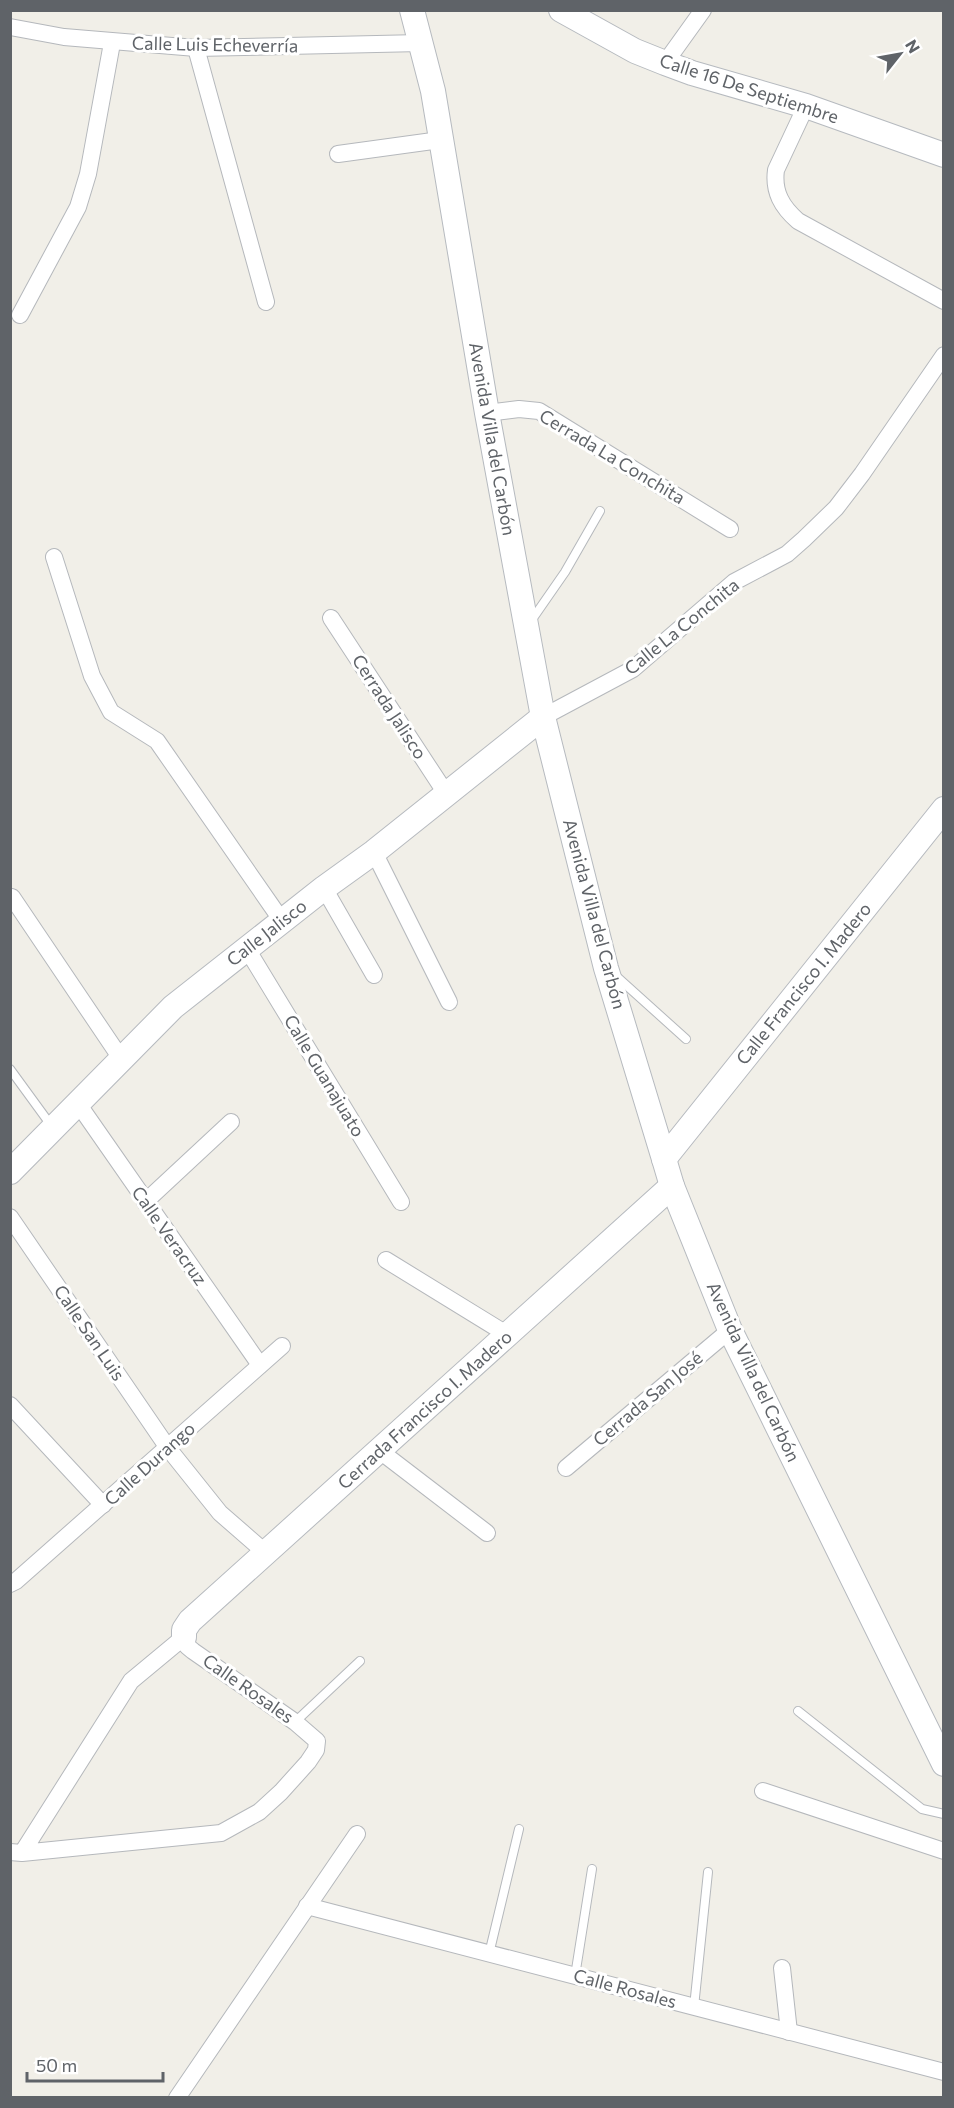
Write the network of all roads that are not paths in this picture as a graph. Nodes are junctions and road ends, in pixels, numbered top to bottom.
1 (412, 10) edge
2 (561, 10) edge
3 (703, 10) edge
4 (10, 27) edge
5 (112, 42) junction
6 (421, 43) junction
7 (195, 48) junction
8 (665, 63) junction
9 (806, 106) junction
10 (440, 140) junction
11 (338, 154) dead end
12 (944, 155) edge
13 (944, 301) edge
14 (266, 302) dead end
15 (20, 315) dead end
16 (944, 355) edge
17 (487, 413) junction
18 (600, 511) dead end
19 (730, 529) dead end
20 (54, 557) dead end
21 (331, 618) dead end
22 (528, 626) junction
23 (543, 717) junction
24 (447, 795) junction
25 (944, 809) edge
26 (374, 852) junction
27 (324, 888) junction
28 (12, 897) dead end
29 (282, 921) junction
30 (247, 949) junction
31 (606, 968) junction
32 (374, 975) dead end
33 (449, 1002) dead end
34 (686, 1039) dead end
35 (122, 1060) junction
36 (10, 1069) edge
37 (79, 1105) junction
38 (231, 1122) dead end
39 (53, 1128) junction
40 (664, 1159) junction
41 (10, 1172) edge
42 (672, 1186) junction
43 (145, 1202) junction
44 (401, 1202) dead end
45 (10, 1217) edge
46 (386, 1260) dead end
47 (730, 1330) junction
48 (508, 1335) junction
49 (282, 1346) dead end
50 (260, 1365) junction
51 (10, 1405) edge
52 (168, 1448) junction
53 (380, 1451) junction
54 (566, 1468) dead end
55 (103, 1505) junction
56 (487, 1533) dead end
57 (266, 1553) junction
58 (13, 1583) edge
59 (184, 1637) junction
60 (360, 1661) dead end
61 (798, 1711) dead end
62 (295, 1722) junction
63 (944, 1764) edge
64 (763, 1791) dead end
65 (944, 1815) edge
66 (519, 1829) dead end
67 (357, 1834) dead end
68 (944, 1851) edge
69 (16, 1852) edge
70 (592, 1869) dead end
71 (708, 1872) dead end
72 (307, 1906) junction
73 (489, 1954) junction
74 (782, 1968) dead end
75 (575, 1976) junction
76 (694, 2007) junction
77 (789, 2031) junction
78 (944, 2072) edge
79 (177, 2097) edge

1 - 6 street, Avenida Villa del Carbón
2 - 8 street, Calle 16 De Septiembre
3 - 8 street
4 - 5 street, Calle Luis Echeverría
5 - 7 street, Calle Luis Echeverría
5 - 15 street
6 - 7 street, Calle Luis Echeverría
6 - 10 street, Avenida Villa del Carbón
7 - 14 street
8 - 9 street, Calle 16 De Septiembre
9 - 12 street, Calle 16 De Septiembre
9 - 13 street
10 - 11 street
10 - 17 street, Avenida Villa del Carbón
16 - 23 street, Calle La Conchita
17 - 19 street, Cerrada La Conchita
17 - 22 street, Avenida Villa del Carbón
18 - 22 lane
20 - 29 street
21 - 24 street, Cerrada Jalisco
22 - 23 street, Avenida Villa del Carbón
23 - 24 street, Calle Jalisco
23 - 31 street, Avenida Villa del Carbón
24 - 26 street, Calle Jalisco
25 - 40 street, Calle Francisco I. Madero
26 - 27 street, Calle Jalisco
26 - 33 street
27 - 29 street, Calle Jalisco
27 - 32 street
28 - 35 street
29 - 30 street, Calle Jalisco
30 - 35 street, Calle Jalisco
30 - 44 street, Calle Guanajuato
31 - 34 lane
31 - 40 street, Avenida Villa del Carbón
35 - 37 street, Calle Jalisco
36 - 39 lane
37 - 39 street, Calle Jalisco
37 - 43 street, Calle Veracruz
38 - 43 street
39 - 41 street, Calle Jalisco
40 - 42 street, Avenida Villa del Carbón
42 - 47 street, Avenida Villa del Carbón
42 - 48 street, Cerrada Francisco I. Madero
43 - 50 street, Calle Veracruz
45 - 52 street, Calle San Luis
46 - 48 street
47 - 54 street, Cerrada San José
47 - 63 street, Avenida Villa del Carbón
48 - 53 street, Cerrada Francisco I. Madero
49 - 50 street, Calle Durango
50 - 52 street, Calle Durango
51 - 55 street
52 - 55 street, Calle Durango
52 - 57 street, Calle San Luis
53 - 56 street
53 - 57 street, Cerrada Francisco I. Madero
55 - 58 street, Calle Durango
57 - 59 street, Cerrada Francisco I. Madero
59 - 62 street, Calle Rosales
59 - 69 street
60 - 62 lane
61 - 65 lane
62 - 69 street, Calle Rosales
64 - 68 street
66 - 73 lane
67 - 72 street
70 - 75 lane
71 - 76 lane
72 - 73 street, Calle Rosales
72 - 79 street
73 - 75 street, Calle Rosales
74 - 77 street
75 - 76 street, Calle Rosales
76 - 77 street, Calle Rosales
77 - 78 street, Calle Rosales

